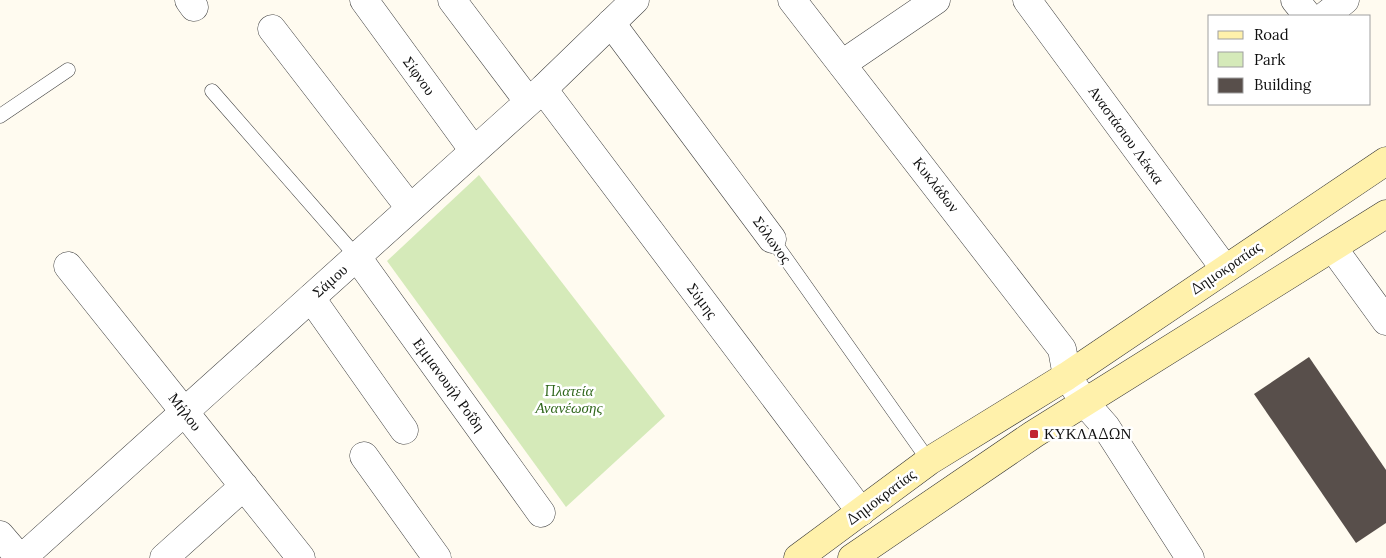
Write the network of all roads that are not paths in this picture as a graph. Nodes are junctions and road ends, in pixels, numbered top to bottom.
1 (364, 0) edge
2 (452, 0) edge
3 (635, 0) edge
4 (792, 0) edge
5 (936, 0) edge
6 (1027, 0) edge
7 (1295, 0) edge
8 (1345, 0) edge
9 (1307, 15) edge
10 (1325, 15) edge
11 (611, 23) junction
12 (272, 29) dead end
13 (842, 64) junction
14 (68, 70) dead end
15 (212, 91) dead end
16 (535, 95) junction
17 (0, 116) edge
18 (474, 151) junction
19 (1386, 162) edge
20 (410, 208) junction
21 (1386, 214) edge
22 (772, 239) joint
23 (1332, 248) junction
24 (357, 257) junction
25 (68, 266) dead end
26 (1225, 269) junction
27 (311, 298) junction
28 (1386, 321) edge
29 (1067, 376) junction
30 (1085, 403) junction
31 (186, 412) junction
32 (404, 430) dead end
33 (364, 456) dead end
34 (929, 460) junction
35 (244, 486) junction
36 (541, 512) dead end
37 (861, 512) junction
38 (0, 535) edge
39 (859, 556) edge
40 (24, 558) edge
41 (164, 558) edge
42 (301, 558) edge
43 (437, 558) edge
44 (798, 558) edge
45 (1190, 558) edge

1 - 18 street, Σίφνου
2 - 16 street, Σύμης
3 - 11 street, Σάμου
4 - 13 street, Κυκλάδων
5 - 13 street
6 - 26 street, Αναστάσιου Λέκκα
7 - 9 street
8 - 10 street
11 - 16 street, Σάμου
11 - 22 street, Σόλωνος
12 - 20 street
13 - 29 street, Κυκλάδων
14 - 17 lane
15 - 24 lane
16 - 18 street, Σάμου
16 - 37 street, Σύμης
18 - 20 street, Σάμου
19 - 26 main road, Δημοκρατίας
20 - 24 street, Σάμου
21 - 23 main road
22 - 34 lane, Σόλωνος
23 - 28 street
23 - 30 main road
24 - 27 street, Σάμου
24 - 36 street, Εμμανουήλ Ροΐδη
25 - 31 street, Μήλου
26 - 29 main road, Δημοκρατίας
27 - 31 street, Σάμου
27 - 32 street
29 - 30 street
29 - 34 main road, Δημοκρατίας
30 - 39 main road
30 - 45 street
31 - 35 street, Μήλου
31 - 40 street, Σάμου
33 - 43 street
34 - 37 main road, Δημοκρατίας
35 - 41 street
35 - 42 street, Μήλου
37 - 44 main road, Δημοκρατίας
38 - 40 street

